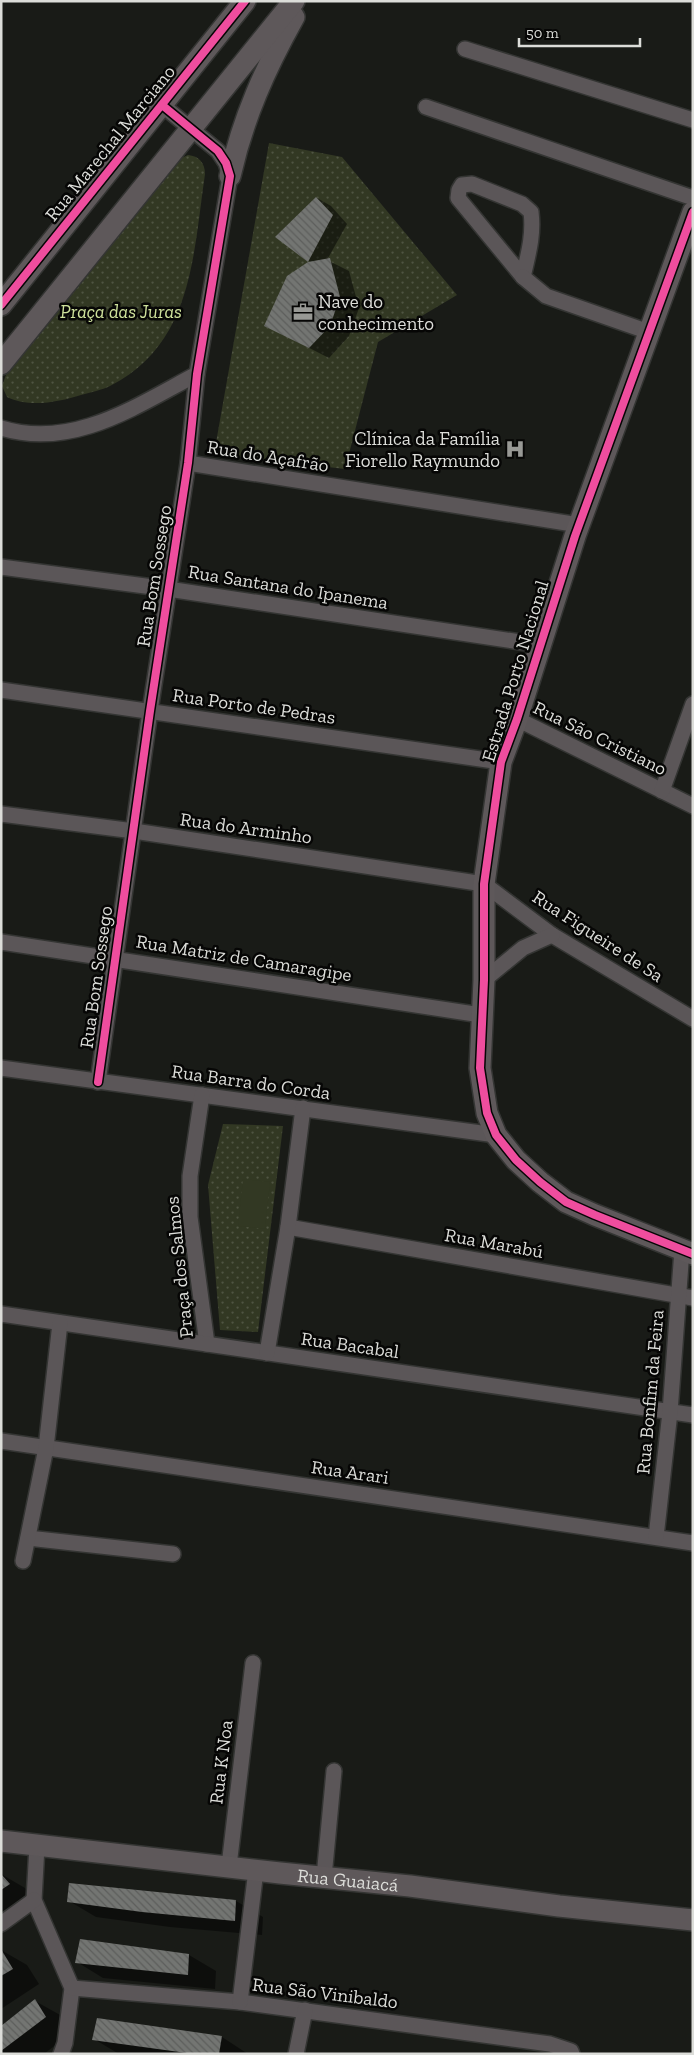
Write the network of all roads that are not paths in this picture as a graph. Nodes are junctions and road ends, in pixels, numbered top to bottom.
1 (245, 1) edge
2 (294, 1) edge
3 (302, 1) edge
4 (465, 49) dead end
5 (162, 105) junction
6 (426, 107) dead end
7 (693, 120) edge
8 (192, 128) junction
9 (230, 176) junction
10 (693, 198) edge
11 (693, 212) edge
12 (523, 277) junction
13 (1, 305) edge
14 (649, 332) junction
15 (1, 364) edge
16 (197, 374) junction
17 (1, 428) edge
18 (188, 463) junction
19 (579, 525) junction
20 (1, 567) edge
21 (168, 589) junction
22 (540, 645) junction
23 (1, 690) edge
24 (693, 704) edge
25 (150, 711) junction
26 (518, 719) junction
27 (501, 762) junction
28 (662, 791) junction
29 (693, 806) edge
30 (1, 814) edge
31 (134, 831) junction
32 (484, 884) junction
33 (552, 935) junction
34 (1, 942) edge
35 (115, 958) junction
36 (484, 980) junction
37 (481, 1015) junction
38 (693, 1019) edge
39 (1, 1068) edge
40 (98, 1082) junction
41 (202, 1096) junction
42 (303, 1108) junction
43 (496, 1135) junction
44 (288, 1227) junction
45 (687, 1252) edge
46 (686, 1297) edge
47 (1, 1314) edge
48 (60, 1323) junction
49 (207, 1344) junction
50 (267, 1353) junction
51 (670, 1412) junction
52 (693, 1415) edge
53 (1, 1441) edge
54 (46, 1448) junction
55 (656, 1537) junction
56 (28, 1538) junction
57 (693, 1543) edge
58 (173, 1554) dead end
59 (23, 1561) dead end
60 (253, 1663) dead end
61 (334, 1771) dead end
62 (1, 1841) edge
63 (37, 1846) junction
64 (229, 1866) junction
65 (256, 1870) junction
66 (324, 1877) junction
67 (34, 1900) junction
68 (693, 1920) edge
69 (1, 1924) edge
70 (72, 1988) junction
71 (240, 2002) junction
72 (305, 2010) junction
73 (572, 2052) edge
74 (61, 2054) edge
75 (296, 2054) edge

1 - 5 street, Rua Marechal Marciano
2 - 8 street
3 - 9 street
4 - 7 street
5 - 8 street
5 - 13 street, Rua Marechal Marciano
6 - 10 street
8 - 9 street
8 - 15 street
9 - 16 street, Rua Bom Sossego
11 - 14 street, Estrada Porto Nacional
12 - 12 street
12 - 14 street
14 - 19 street, Estrada Porto Nacional
16 - 17 street
16 - 18 street, Rua Bom Sossego
18 - 19 street, Rua do Açafrão
18 - 21 street, Rua Bom Sossego
19 - 22 street, Estrada Porto Nacional
20 - 21 street, Rua Santana do Ipanema
21 - 22 street, Rua Santana do Ipanema
21 - 25 street, Rua Bom Sossego
22 - 26 street, Estrada Porto Nacional
23 - 25 street, Rua Porto de Pedras
24 - 28 street
25 - 27 street, Rua Porto de Pedras
25 - 31 street, Rua Bom Sossego
26 - 27 street, Estrada Porto Nacional
26 - 28 street, Rua São Cristiano
27 - 32 street, Estrada Porto Nacional
28 - 29 street, Rua São Cristiano
30 - 31 street, Rua do Arminho
31 - 32 street, Rua do Arminho
31 - 35 street, Rua Bom Sossego
32 - 33 street, Rua Figueire de Sa
32 - 36 street, Estrada Porto Nacional
33 - 36 street
33 - 38 street, Rua Figueire de Sa
34 - 35 street, Rua Matriz de Camaragipe
35 - 37 street, Rua Matriz de Camaragipe
35 - 40 street, Rua Bom Sossego
36 - 37 street, Estrada Porto Nacional
37 - 43 street, Estrada Porto Nacional
39 - 40 street, Rua Barra do Corda
40 - 41 street, Rua Barra do Corda
41 - 42 street, Rua Barra do Corda
41 - 49 street, Praça dos Salmos
42 - 43 street, Rua Barra do Corda
42 - 44 street
43 - 45 street, Estrada Porto Nacional
44 - 46 street, Rua Marabú
44 - 50 street
45 - 46 street, Rua Bonfim da Feira
46 - 51 street, Rua Bonfim da Feira
47 - 48 street, Rua Bacabal
48 - 49 street, Rua Bacabal
48 - 54 street
49 - 50 street, Rua Bacabal
50 - 51 street, Rua Bacabal
51 - 52 street, Rua Bacabal
51 - 55 street, Rua Bonfim da Feira
53 - 54 street, Rua Arari
54 - 55 street, Rua Arari
54 - 56 street
55 - 57 street, Rua Arari
56 - 58 street
56 - 59 street
60 - 64 street, Rua K Noa
61 - 66 street
62 - 63 street, Rua Guaiacá
63 - 64 street, Rua Guaiacá
63 - 67 street
64 - 65 street, Rua Guaiacá
65 - 66 street, Rua Guaiacá
65 - 71 street
66 - 68 street, Rua Guaiacá
67 - 69 street
67 - 70 street
70 - 71 street, Rua São Vinibaldo
70 - 74 street
71 - 72 street, Rua São Vinibaldo
72 - 73 street, Rua São Vinibaldo
72 - 75 street

